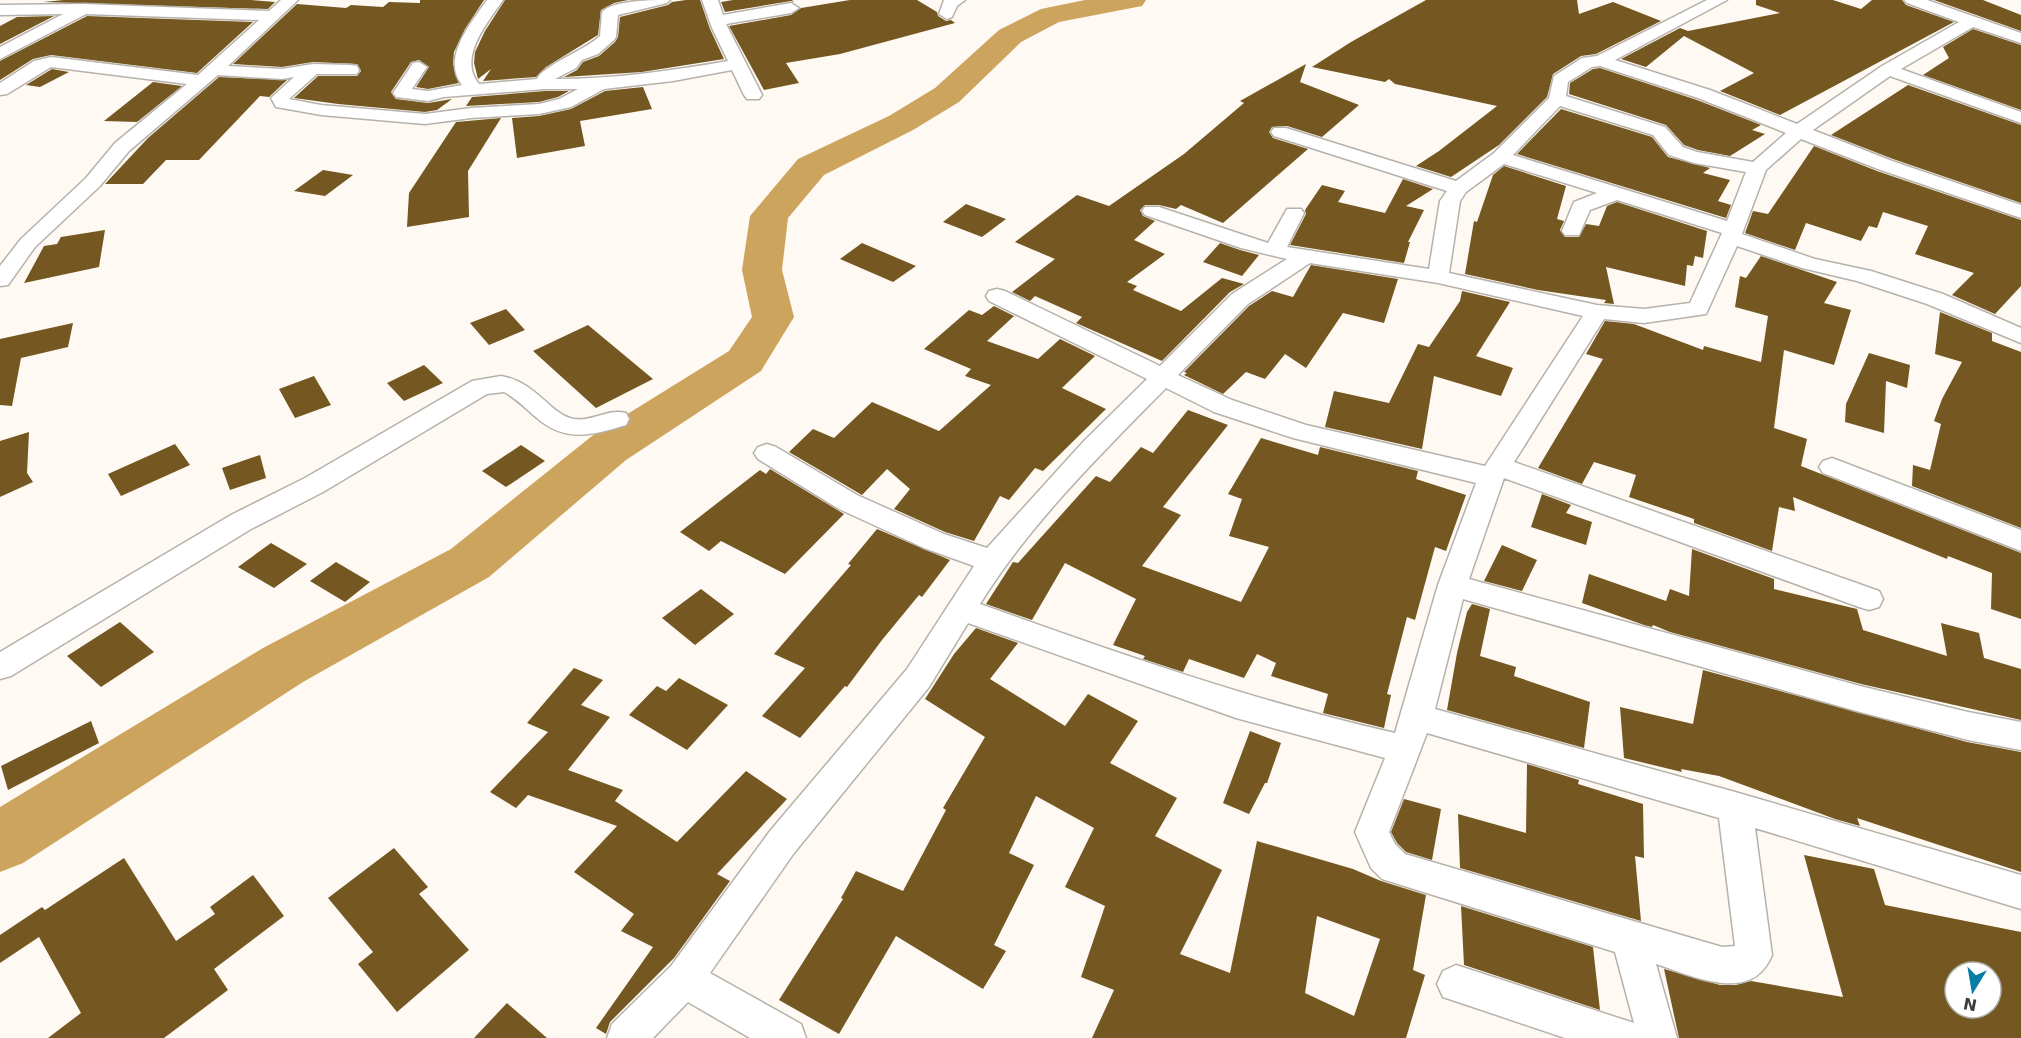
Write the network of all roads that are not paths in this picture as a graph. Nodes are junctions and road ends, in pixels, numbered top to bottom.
1 (20, 0) edge
2 (290, 0) edge
3 (495, 0) edge
4 (662, 0) edge
5 (710, 0) edge
6 (957, 0) edge
7 (1719, 0) edge
8 (1916, 0) edge
9 (94, 6) edge
10 (791, 8) dead end
11 (3, 10) edge
12 (947, 14) dead end
13 (271, 16) junction
14 (717, 21) junction
15 (1972, 21) junction
16 (2021, 38) edge
17 (0, 54) edge
18 (1601, 61) junction
19 (737, 64) junction
20 (419, 67) dead end
21 (313, 69) junction
22 (351, 70) dead end
23 (1888, 70) junction
24 (207, 75) junction
25 (545, 84) junction
26 (600, 84) junction
27 (1, 90) edge
28 (475, 90) junction
29 (753, 95) dead end
30 (1557, 99) junction
31 (2021, 118) edge
32 (1280, 132) dead end
33 (1798, 132) junction
34 (1501, 157) junction
35 (1757, 168) junction
36 (1459, 188) junction
37 (1616, 193) junction
38 (1152, 211) dead end
39 (2021, 212) edge
40 (1294, 213) dead end
41 (1572, 231) dead end
42 (1733, 234) junction
43 (1274, 251) junction
44 (1305, 257) junction
45 (1438, 277) junction
46 (0, 280) edge
47 (997, 296) dead end
48 (1597, 312) junction
49 (2021, 336) edge
50 (1163, 376) junction
51 (617, 419) dead end
52 (767, 453) dead end
53 (1832, 467) dead end
54 (1495, 471) junction
55 (2021, 541) edge
56 (992, 561) junction
57 (1452, 585) junction
58 (1869, 599) dead end
59 (961, 609) junction
60 (0, 667) edge
61 (1417, 717) junction
62 (2021, 736) edge
63 (1405, 749) junction
64 (1735, 807) junction
65 (2021, 892) edge
66 (1630, 938) junction
67 (684, 980) junction
68 (1456, 984) dead end
69 (626, 1038) edge
70 (787, 1038) edge
71 (1625, 1038) edge
72 (1658, 1038) edge

1 - 11 street
2 - 13 street
3 - 28 street
4 - 25 street
5 - 14 street
6 - 12 street
7 - 18 street
8 - 15 street
9 - 11 street
9 - 13 street
9 - 17 street
10 - 14 street
13 - 24 street
14 - 19 street
15 - 16 street
15 - 23 street
18 - 30 street
18 - 33 street
19 - 26 street
19 - 29 street
20 - 28 street
21 - 22 street
21 - 24 street
21 - 26 street
23 - 31 street
23 - 33 street
24 - 27 street
24 - 46 street
25 - 26 street
25 - 28 street
30 - 34 street
30 - 35 street
32 - 36 street
33 - 35 street
33 - 39 street
34 - 36 street
34 - 37 street
35 - 42 street
36 - 45 street
37 - 41 street
37 - 42 street
38 - 43 street
40 - 43 street
42 - 48 street
42 - 49 street
43 - 44 street
44 - 45 street
44 - 50 street
45 - 48 street
47 - 50 street
48 - 54 street
50 - 54 street
50 - 56 street
51 - 60 street
52 - 56 street
53 - 55 street
54 - 57 street
54 - 58 street
56 - 59 street
57 - 61 street
57 - 62 street
59 - 63 street
59 - 67 street
61 - 63 street
61 - 64 street
63 - 66 street
64 - 65 street
64 - 66 street
66 - 72 street
67 - 69 street
67 - 70 street
68 - 71 street

